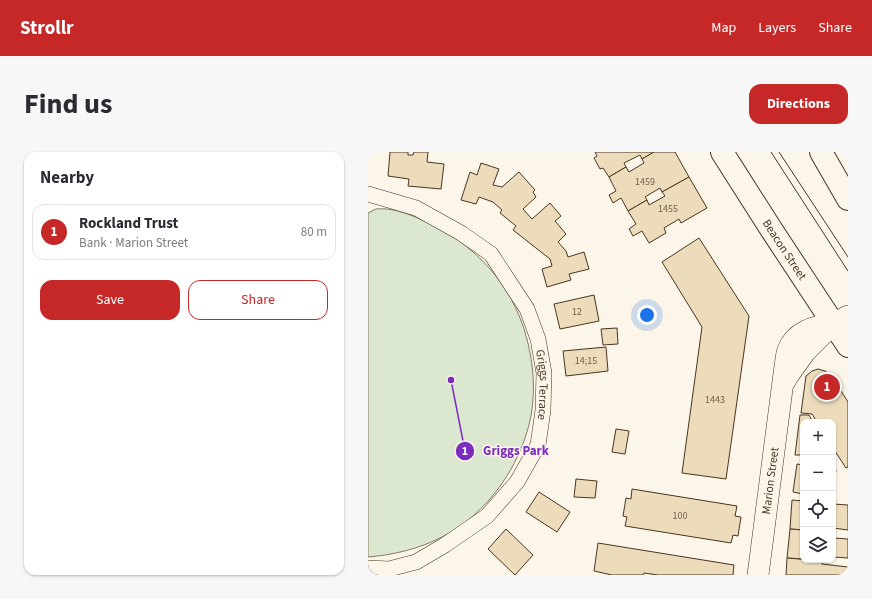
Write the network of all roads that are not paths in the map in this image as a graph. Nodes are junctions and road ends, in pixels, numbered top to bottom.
1 (722, 152) edge
2 (821, 152) edge
3 (368, 194) edge
4 (848, 199) edge
5 (841, 320) edge
6 (848, 346) edge
7 (368, 568) edge
8 (758, 575) edge

1 - 5 main road, Beacon Street
2 - 4 main road
3 - 7 street, Griggs Terrace
5 - 6 main road, Beacon Street
5 - 8 street, Marion Street

